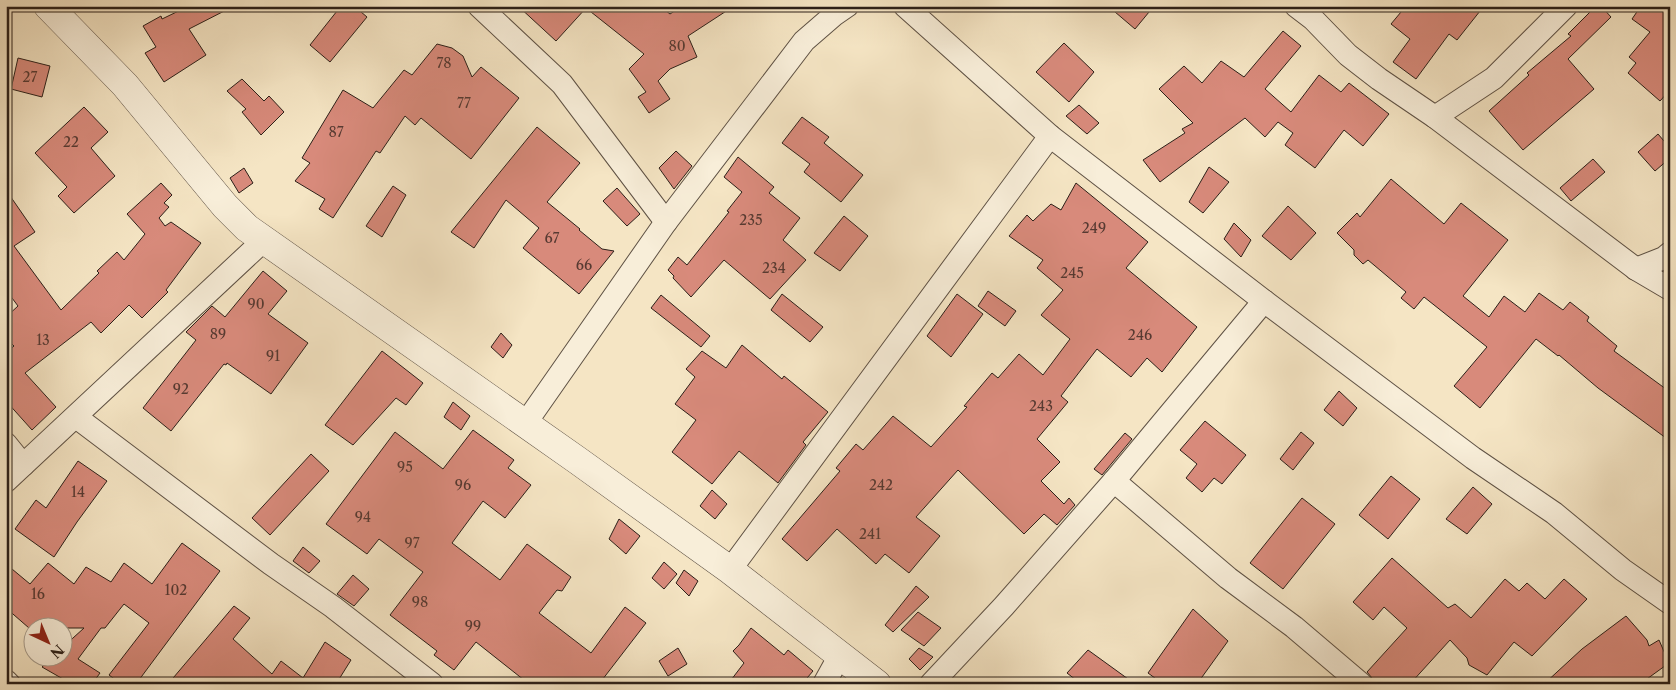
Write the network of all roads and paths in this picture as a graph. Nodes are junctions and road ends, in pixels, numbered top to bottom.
1 (48, 6) edge
2 (479, 6) edge
3 (847, 6) edge
4 (905, 6) edge
5 (1296, 6) edge
6 (1566, 6) edge
7 (1435, 117) junction
8 (1050, 136) junction
9 (666, 222) junction
10 (263, 241) junction
11 (1670, 253) edge
12 (1636, 269) junction
13 (1670, 289) edge
14 (1264, 301) junction
15 (76, 417) junction
16 (524, 424) junction
17 (6, 444) edge
18 (23, 465) junction
19 (6, 481) edge
20 (1114, 481) junction
21 (730, 570) junction
22 (1670, 603) edge
23 (840, 655) junction
24 (6, 682) edge
25 (9, 684) edge
26 (432, 684) edge
27 (824, 684) edge
28 (877, 684) edge
29 (931, 684) edge
30 (1361, 684) edge

1 - 10 street
2 - 9 street
3 - 9 street
4 - 8 street
5 - 7 street
6 - 7 street
7 - 12 street
8 - 14 street
8 - 21 street
9 - 16 street
10 - 15 street
10 - 16 street
11 - 12 street
12 - 13 street
14 - 20 street
14 - 22 street
15 - 18 street
15 - 26 street
16 - 21 street
17 - 18 street
18 - 19 street
20 - 29 street
20 - 30 street
21 - 23 street
23 - 27 street
23 - 28 street
24 - 25 street

